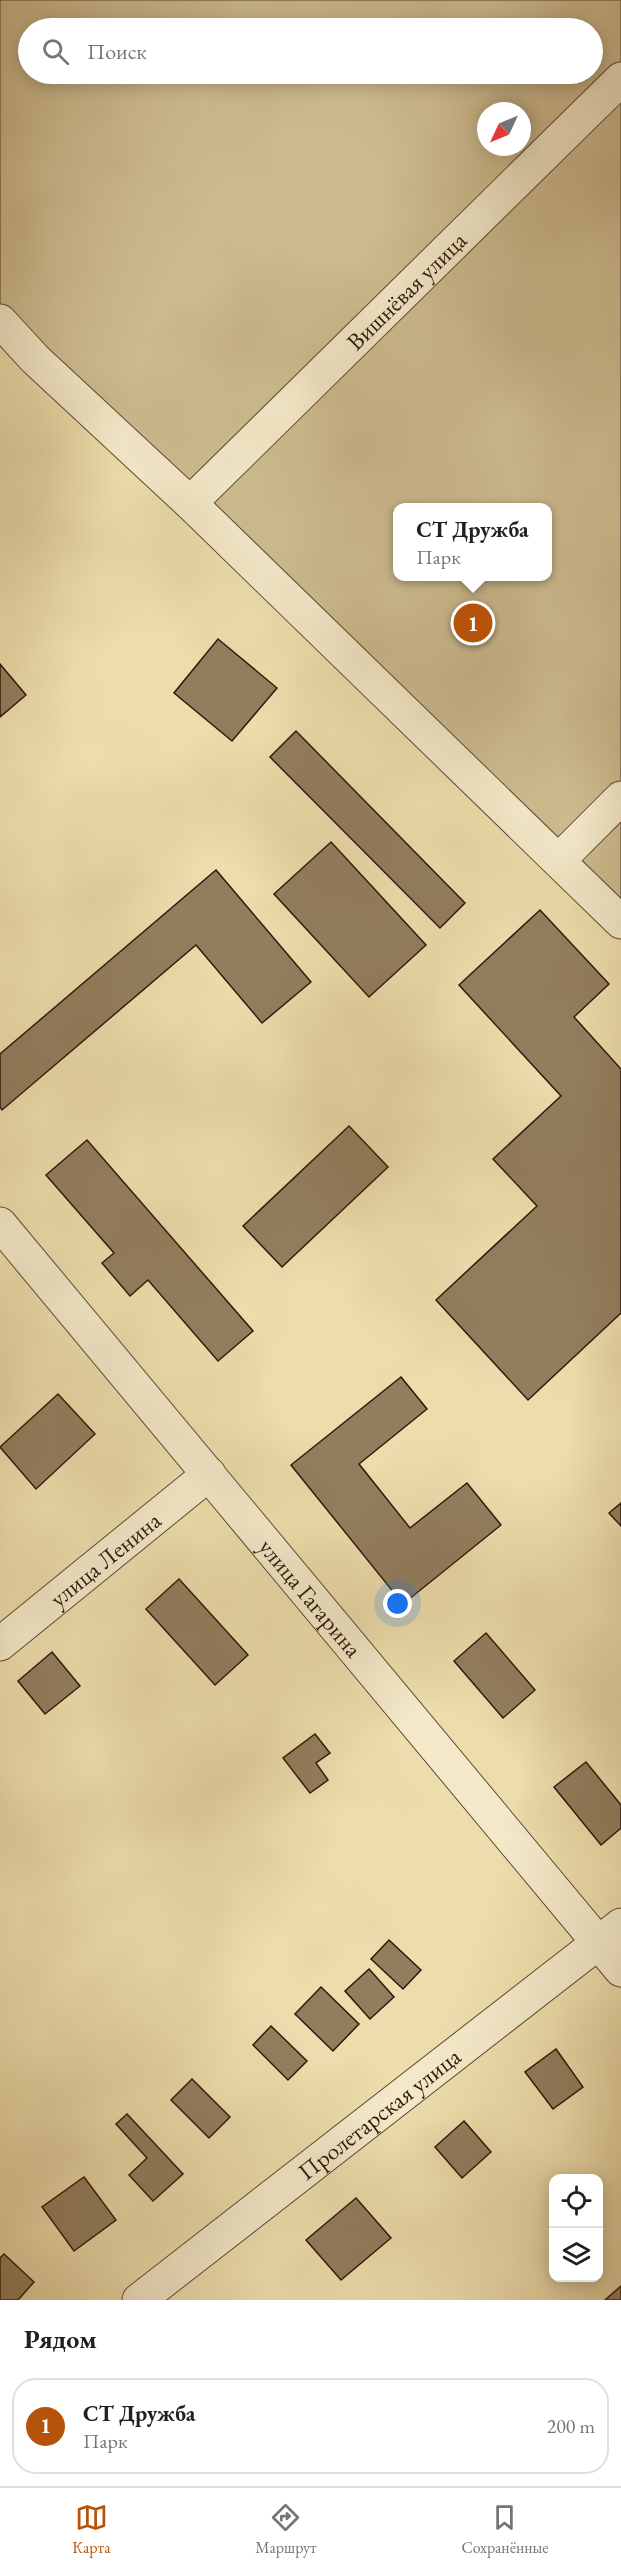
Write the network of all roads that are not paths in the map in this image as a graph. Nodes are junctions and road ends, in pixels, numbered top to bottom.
1 (621, 79) edge
2 (0, 321) edge
3 (190, 503) junction
4 (621, 798) edge
5 (559, 860) junction
6 (621, 922) edge
7 (0, 1224) edge
8 (208, 1474) junction
9 (0, 1644) edge
10 (610, 1934) edge
11 (621, 1970) edge
12 (139, 2300) edge

1 - 3 street, Вишнёвая улица
2 - 3 street
3 - 5 street
4 - 5 street
5 - 6 street
7 - 8 street, улица Гагарина
8 - 9 street, улица Ленина
8 - 10 street, улица Гагарина
10 - 11 street, улица Гагарина
10 - 12 street, Пролетарская улица

